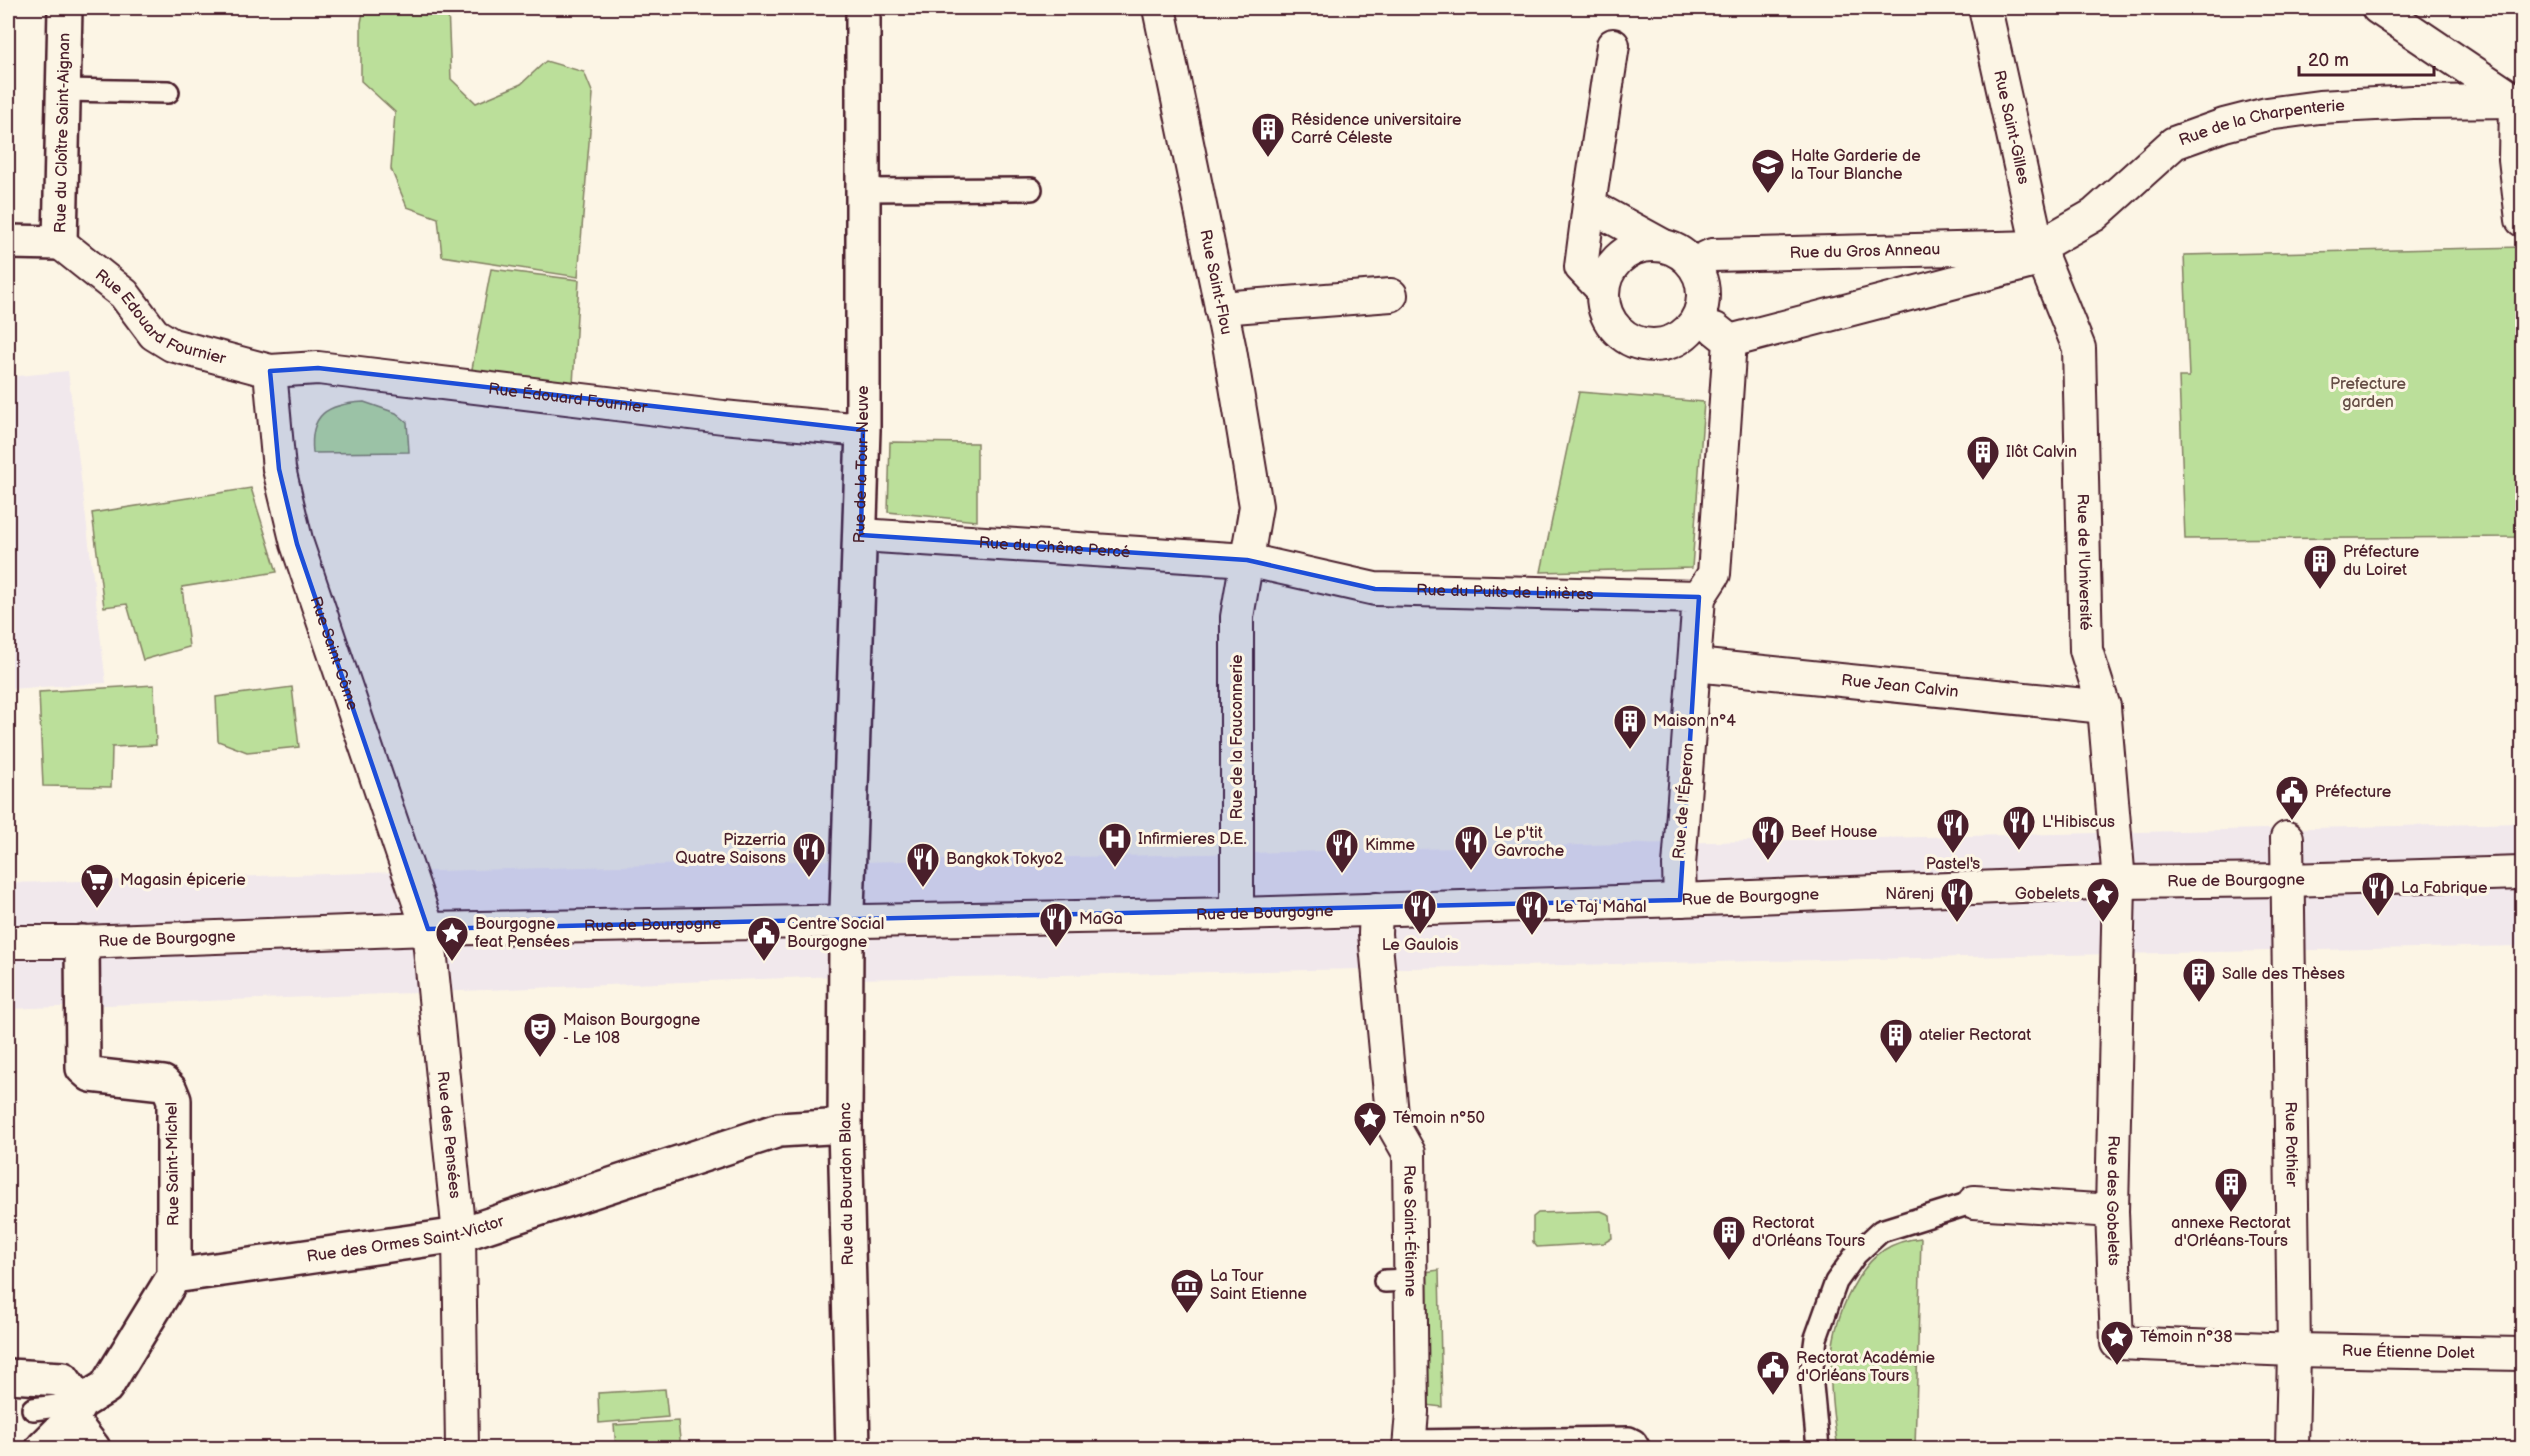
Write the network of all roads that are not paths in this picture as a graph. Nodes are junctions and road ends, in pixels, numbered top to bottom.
1 (65, 8) edge
2 (863, 8) edge
3 (1159, 8) edge
4 (1985, 8) edge
5 (2378, 8) edge
6 (1613, 45) dead end
7 (63, 90) junction
8 (168, 92) dead end
9 (2519, 101) edge
10 (1031, 189) dead end
11 (862, 190) junction
12 (1589, 205) junction
13 (2523, 220) edge
14 (8, 242) edge
15 (60, 243) junction
16 (1662, 245) junction
17 (2040, 253) junction
18 (1693, 264) junction
19 (1602, 290) junction
20 (1391, 295) dead end
21 (1221, 308) junction
22 (1698, 316) junction
23 (1730, 340) junction
24 (270, 371) junction
25 (863, 430) junction
26 (861, 535) junction
27 (1247, 560) junction
28 (1699, 597) junction
29 (1695, 665) junction
30 (2104, 707) junction
31 (2287, 838) dead end
32 (2523, 873) edge
33 (2288, 880) junction
34 (2120, 882) junction
35 (1680, 900) junction
36 (1376, 909) junction
37 (1237, 914) junction
38 (846, 920) junction
39 (428, 929) junction
40 (8, 942) edge
41 (82, 942) junction
42 (846, 1126) junction
43 (1974, 1202) joint
44 (2112, 1211) junction
45 (459, 1235) junction
46 (174, 1276) junction
47 (2294, 1350) junction
48 (2523, 1354) edge
49 (8, 1376) edge
50 (33, 1409) dead end
51 (75, 1411) junction
52 (1409, 1445) edge
53 (42, 1449) edge
54 (93, 1449) edge
55 (462, 1449) edge
56 (853, 1449) edge
57 (1639, 1449) edge
58 (1818, 1449) edge
59 (2292, 1449) edge

1 - 7 street, Rue du Cloître Saint-Aignan
2 - 11 street, Rue de la Tour-Neuve
3 - 21 street, Rue Saint-Flou
4 - 17 street, Rue Saint-Gilles
5 - 9 street
6 - 12 street
7 - 8 lane
7 - 15 street, Rue du Cloître Saint-Aignan
9 - 13 street
9 - 17 street, Rue de la Charpenterie
10 - 11 lane
11 - 25 street, Rue de la Tour-Neuve
12 - 16 street
12 - 19 street
14 - 15 street, Rue du Cloître Saint-Aignan
15 - 24 street, Rue Edouard Fournier
16 - 18 street
16 - 19 street
17 - 18 street, Rue du Gros Anneau
17 - 23 street
17 - 30 street, Rue de l'Université
18 - 22 street
19 - 22 street
20 - 21 street
21 - 27 street, Rue Saint-Flou
22 - 23 street
23 - 28 street
24 - 25 street, Rue Édouard Fournier
24 - 39 street, Rue Saint-Côme
25 - 26 street, Rue de la Tour-Neuve
26 - 27 street, Rue du Chêne Percé
26 - 38 street, Rue de la Tour-Neuve
27 - 28 street, Rue du Puits de Linières
27 - 37 street, Rue de la Fauconnerie
28 - 29 street
29 - 30 street, Rue Jean Calvin
29 - 35 street, Rue de l'Éperon
30 - 34 street, Rue de l'Université
31 - 33 street, Rue Pothier
32 - 33 street, Rue de Bourgogne
33 - 34 street, Rue de Bourgogne
33 - 47 street, Rue Pothier
34 - 35 street, Rue de Bourgogne
34 - 44 street, Rue des Gobelets
35 - 36 street, Rue de Bourgogne
36 - 37 street, Rue de Bourgogne
36 - 52 street, Rue Saint-Étienne
37 - 38 street, Rue de Bourgogne
38 - 39 street, Rue de Bourgogne
38 - 42 street, Rue du Bourdon Blanc
39 - 41 street, Rue de Bourgogne
39 - 45 street, Rue des Pensées
40 - 41 street, Rue de Bourgogne
41 - 46 street, Rue Saint-Michel
42 - 45 street, Rue des Ormes Saint-Victor
42 - 56 street, Rue du Bourdon Blanc
43 - 44 street
43 - 58 lane
44 - 47 street, Rue des Gobelets
45 - 46 street, Rue des Ormes Saint-Victor
45 - 55 street, Rue des Pensées
46 - 51 street
47 - 48 street, Rue Étienne Dolet
47 - 59 street, Rue Pothier
49 - 51 street
50 - 51 lane
51 - 53 street
51 - 54 street
52 - 57 lane

